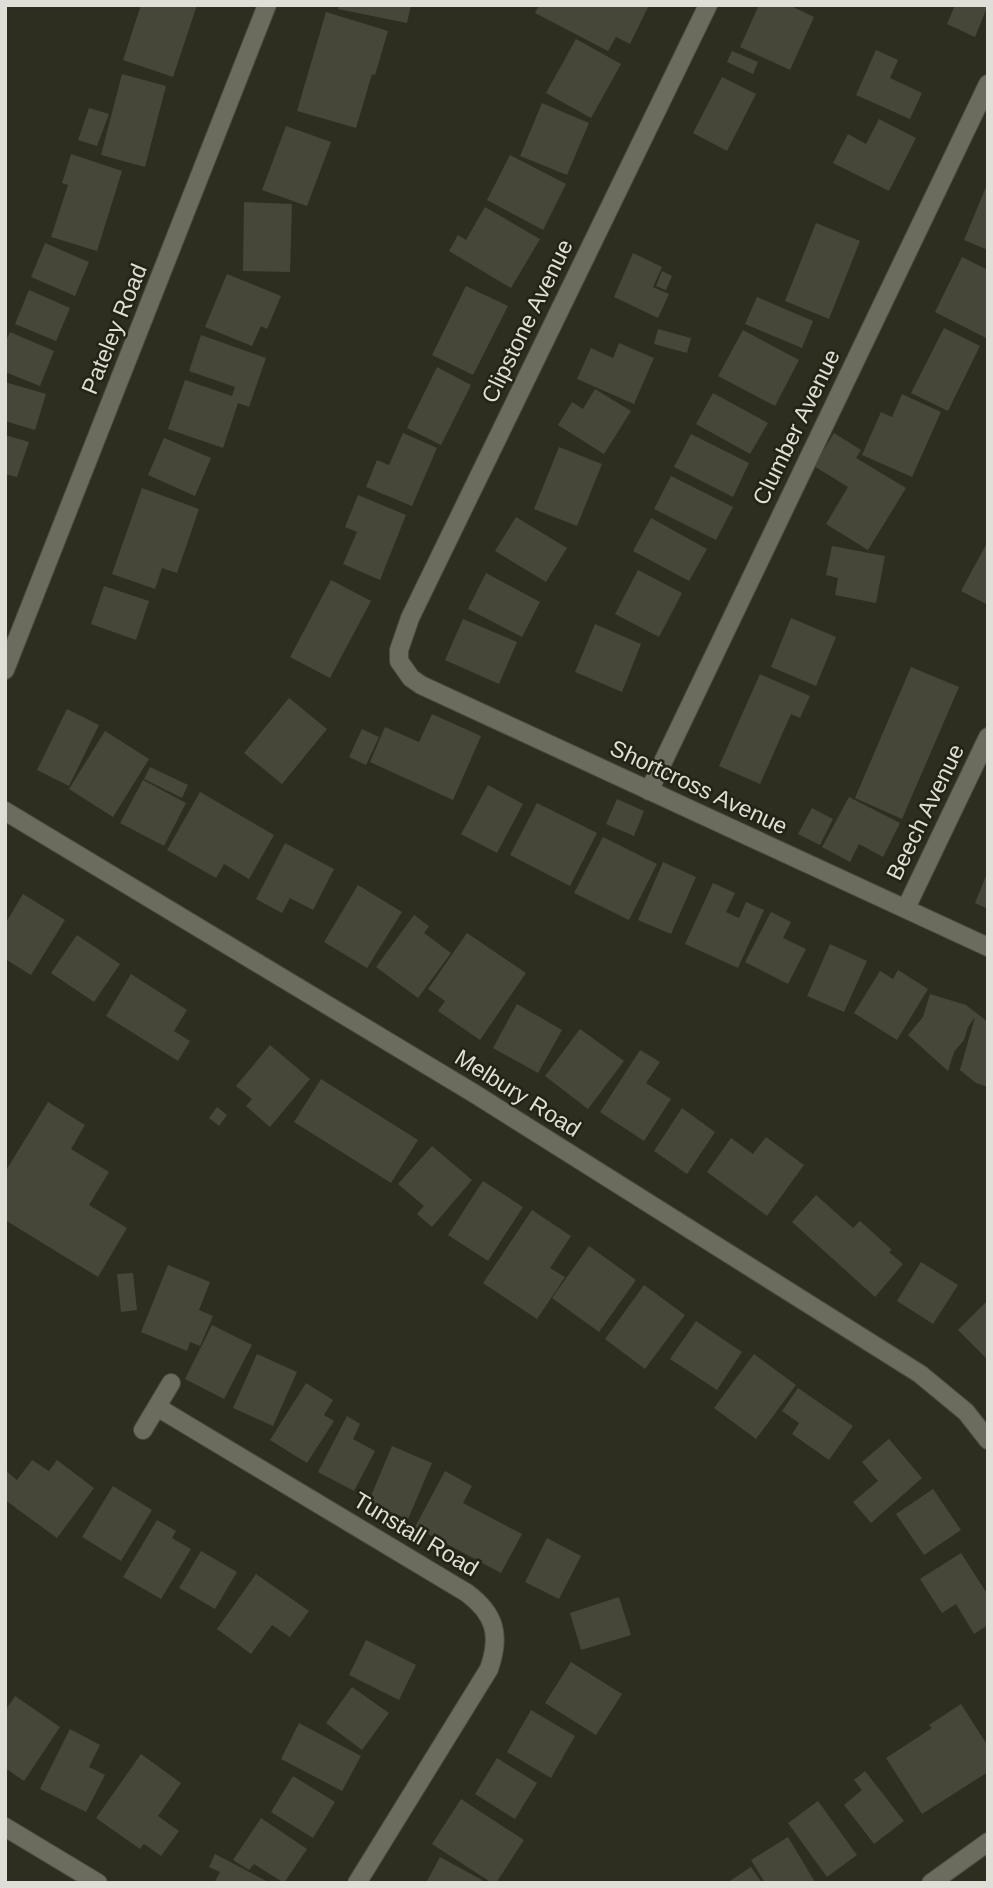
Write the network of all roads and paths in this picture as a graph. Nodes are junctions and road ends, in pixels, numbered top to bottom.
1 (267, 5) edge
2 (708, 5) edge
3 (988, 84) edge
4 (399, 661) joint
5 (5, 670) edge
6 (988, 737) edge
7 (649, 791) junction
8 (5, 811) edge
9 (906, 908) junction
10 (988, 947) edge
11 (171, 1383) dead end
12 (158, 1407) junction
13 (143, 1430) dead end
14 (988, 1440) edge
15 (5, 1828) edge
16 (988, 1842) edge
17 (99, 1883) edge
18 (357, 1883) edge
19 (931, 1883) edge

1 - 5 street, Pateley Road
2 - 4 street, Clipstone Avenue
3 - 7 street, Clumber Avenue
4 - 7 street, Shortcross Avenue
6 - 9 street, Beech Avenue
7 - 9 street, Shortcross Avenue
8 - 14 street, Melbury Road
9 - 10 street, Shortcross Avenue
11 - 12 street
12 - 13 street
12 - 18 street, Tunstall Road
15 - 17 street
16 - 19 street

